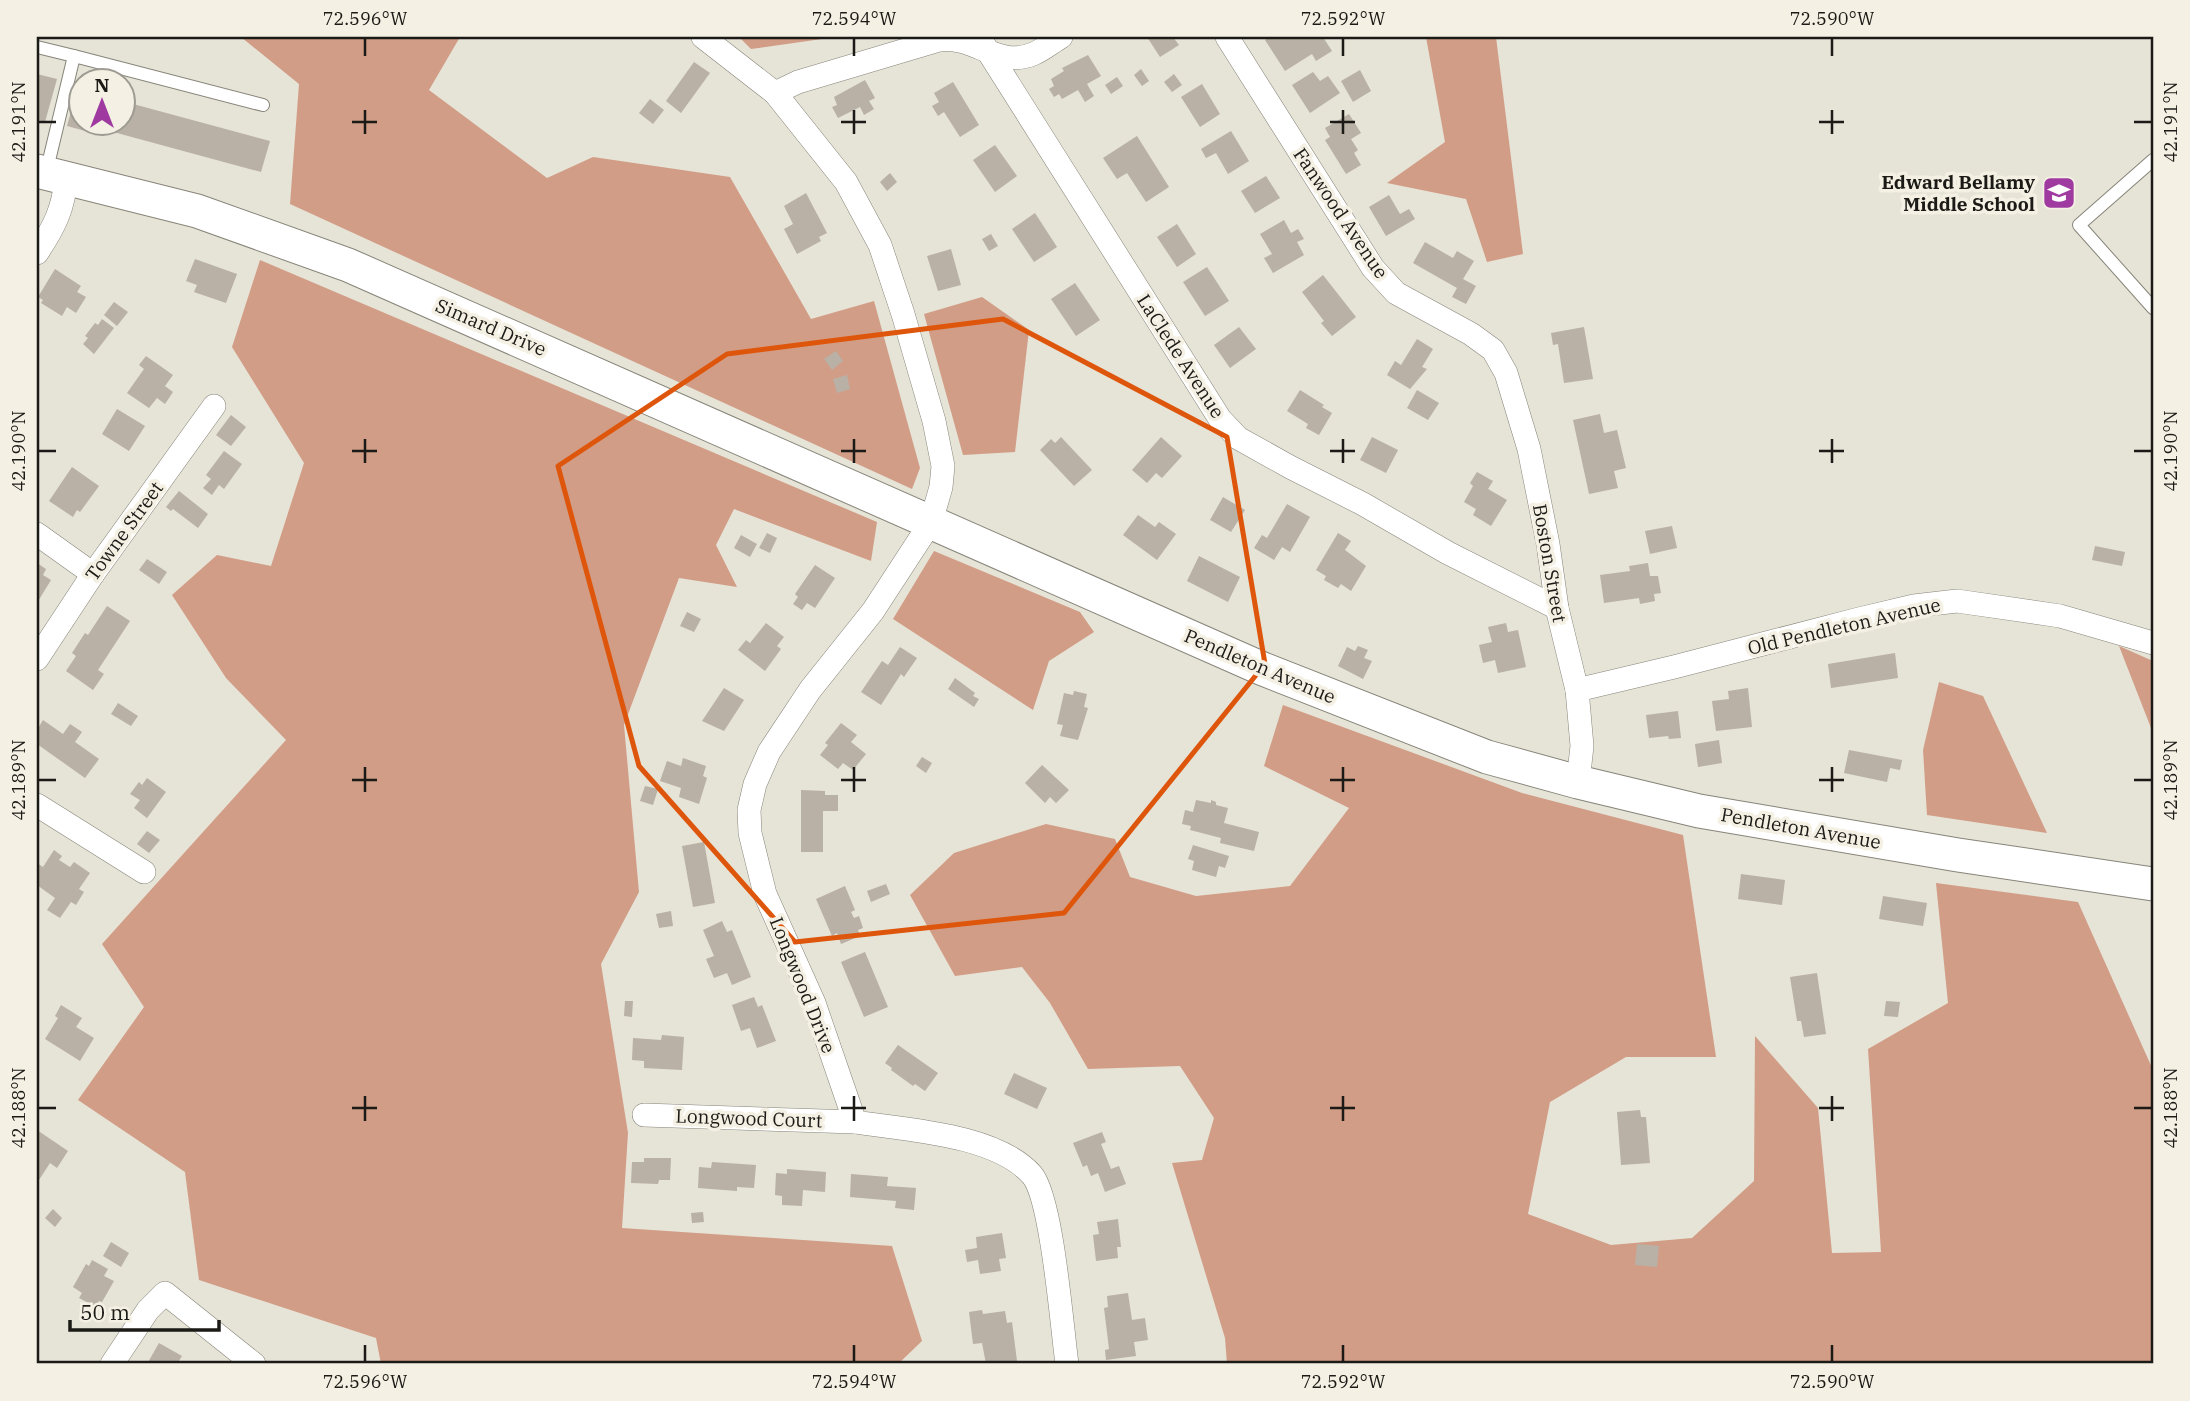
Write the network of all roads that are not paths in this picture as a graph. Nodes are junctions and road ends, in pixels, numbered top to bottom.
1 (704, 37) edge
2 (1061, 37) edge
3 (1227, 37) edge
4 (984, 45) edge
5 (37, 47) edge
6 (74, 56) junction
7 (775, 93) junction
8 (263, 105) dead end
9 (2153, 160) edge
10 (50, 174) edge
11 (37, 253) edge
12 (2153, 308) edge
13 (1493, 350) joint
14 (215, 405) dead end
15 (931, 522) junction
16 (37, 534) edge
17 (93, 574) junction
18 (1557, 608) junction
19 (2153, 643) edge
20 (37, 659) edge
21 (1577, 690) junction
22 (1578, 782) junction
23 (37, 805) edge
24 (144, 872) dead end
25 (2153, 884) edge
26 (644, 1115) dead end
27 (855, 1122) junction
28 (112, 1364) edge
29 (254, 1364) edge
30 (1067, 1364) edge

1 - 7 street
2 - 4 street
3 - 13 street, Fanwood Avenue
4 - 7 street
4 - 18 street, LaClede Avenue
5 - 6 lane
6 - 8 lane
6 - 10 lane
7 - 15 street
9 - 12 lane
10 - 11 street
10 - 15 street, Simard Drive
13 - 18 street, Boston Street
14 - 17 street, Towne Street
15 - 22 street, Pendleton Avenue
15 - 27 street, Longwood Drive
16 - 17 street
17 - 20 street, Towne Street
18 - 21 street, Boston Street
19 - 21 street, Old Pendleton Avenue
21 - 22 street, Boston Street
22 - 25 street, Pendleton Avenue
23 - 24 street
26 - 27 street, Longwood Court
27 - 30 street
28 - 29 street

